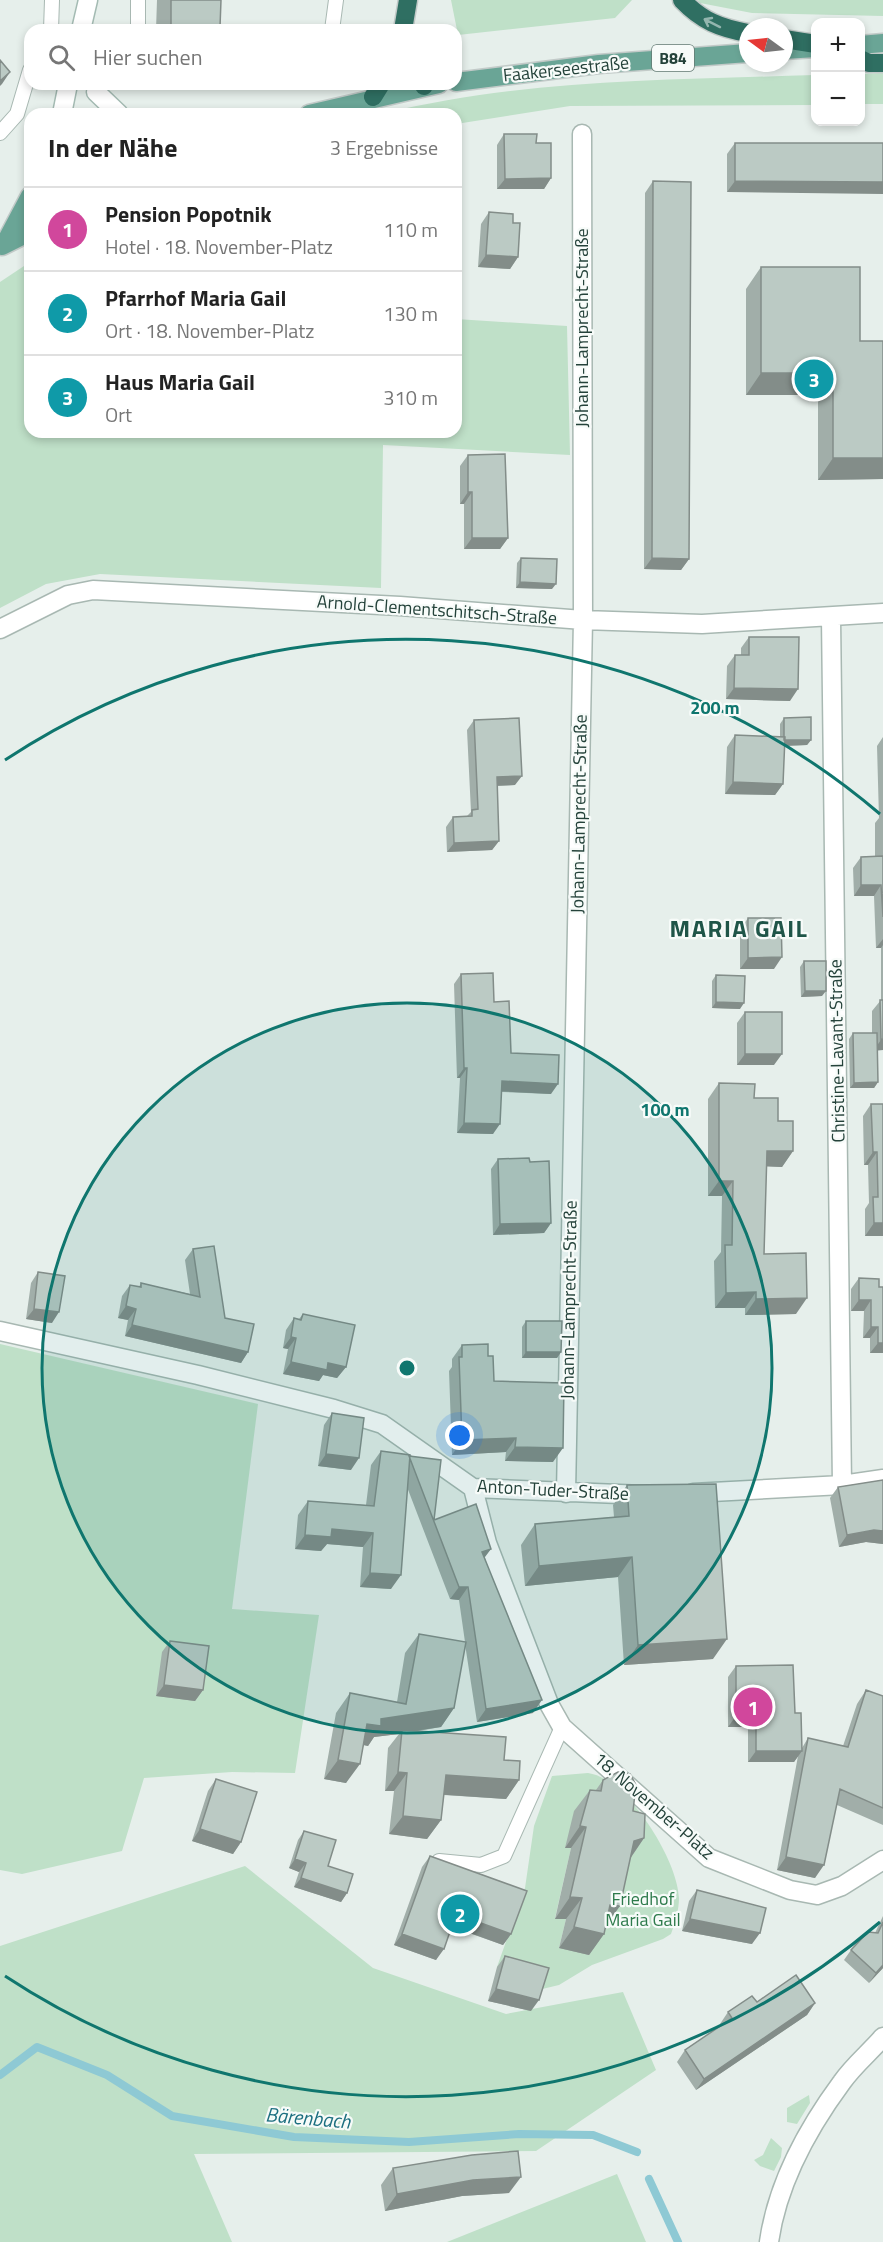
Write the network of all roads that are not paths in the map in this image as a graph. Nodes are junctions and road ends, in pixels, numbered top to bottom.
1 (52, 0) edge
2 (138, 0) edge
3 (336, 0) edge
4 (409, 0) edge
5 (682, 0) edge
6 (87, 2) edge
7 (51, 24) edge
8 (82, 24) edge
9 (89, 24) edge
10 (138, 24) edge
11 (333, 24) edge
12 (404, 24) edge
13 (411, 24) edge
14 (739, 31) edge
15 (793, 41) edge
16 (883, 43) edge
17 (811, 45) edge
18 (865, 45) edge
19 (811, 47) edge
20 (793, 49) edge
21 (739, 54) edge
22 (865, 61) edge
23 (883, 63) edge
24 (462, 81) edge
25 (24, 90) edge
26 (67, 90) edge
27 (96, 90) edge
28 (98, 90) edge
29 (377, 91) edge
30 (64, 108) edge
31 (98, 108) edge
32 (114, 108) edge
33 (327, 108) edge
34 (0, 133) edge
35 (582, 134) dead end
36 (24, 207) edge
37 (24, 235) edge
38 (2, 246) edge
39 (883, 613) edge
40 (831, 618) junction
41 (583, 620) junction
42 (0, 629) edge
43 (0, 1331) edge
44 (883, 1479) edge
45 (842, 1485) junction
46 (473, 1488) junction
47 (566, 1493) junction
48 (562, 1727) junction
49 (883, 1860) edge
50 (439, 1861) edge
51 (883, 2037) edge
52 (769, 2242) edge

1 - 7 lane
2 - 10 lane
3 - 11 lane
4 - 12 highway
4 - 13 highway
14 -> 5 highway
6 - 8 street
6 - 9 street
15 - 17 highway
16 - 18 main road
19 - 20 main road
21 - 24 main road, Faakerseestraße / B84
22 - 23 highway
25 - 34 lane
26 - 30 street
27 - 31 street
28 - 32 street
29 - 33 main road
35 - 41 street, Johann-Lamprecht-Straße
36 - 38 main road
37 - 38 main road
39 - 40 street, Arnold-Clementschitsch-Straße
40 - 41 street, Arnold-Clementschitsch-Straße
40 - 45 street, Christine-Lavant-Straße
41 - 42 street, Arnold-Clementschitsch-Straße
41 - 47 street, Johann-Lamprecht-Straße
43 - 46 street, Anton-Tuder-Straße
44 - 45 street, Anton-Tuder-Straße
45 - 47 street, Anton-Tuder-Straße
46 - 47 street, Anton-Tuder-Straße
46 - 48 street, 18. November-Platz
48 - 49 street, 18. November-Platz
48 - 50 lane
51 - 52 street

